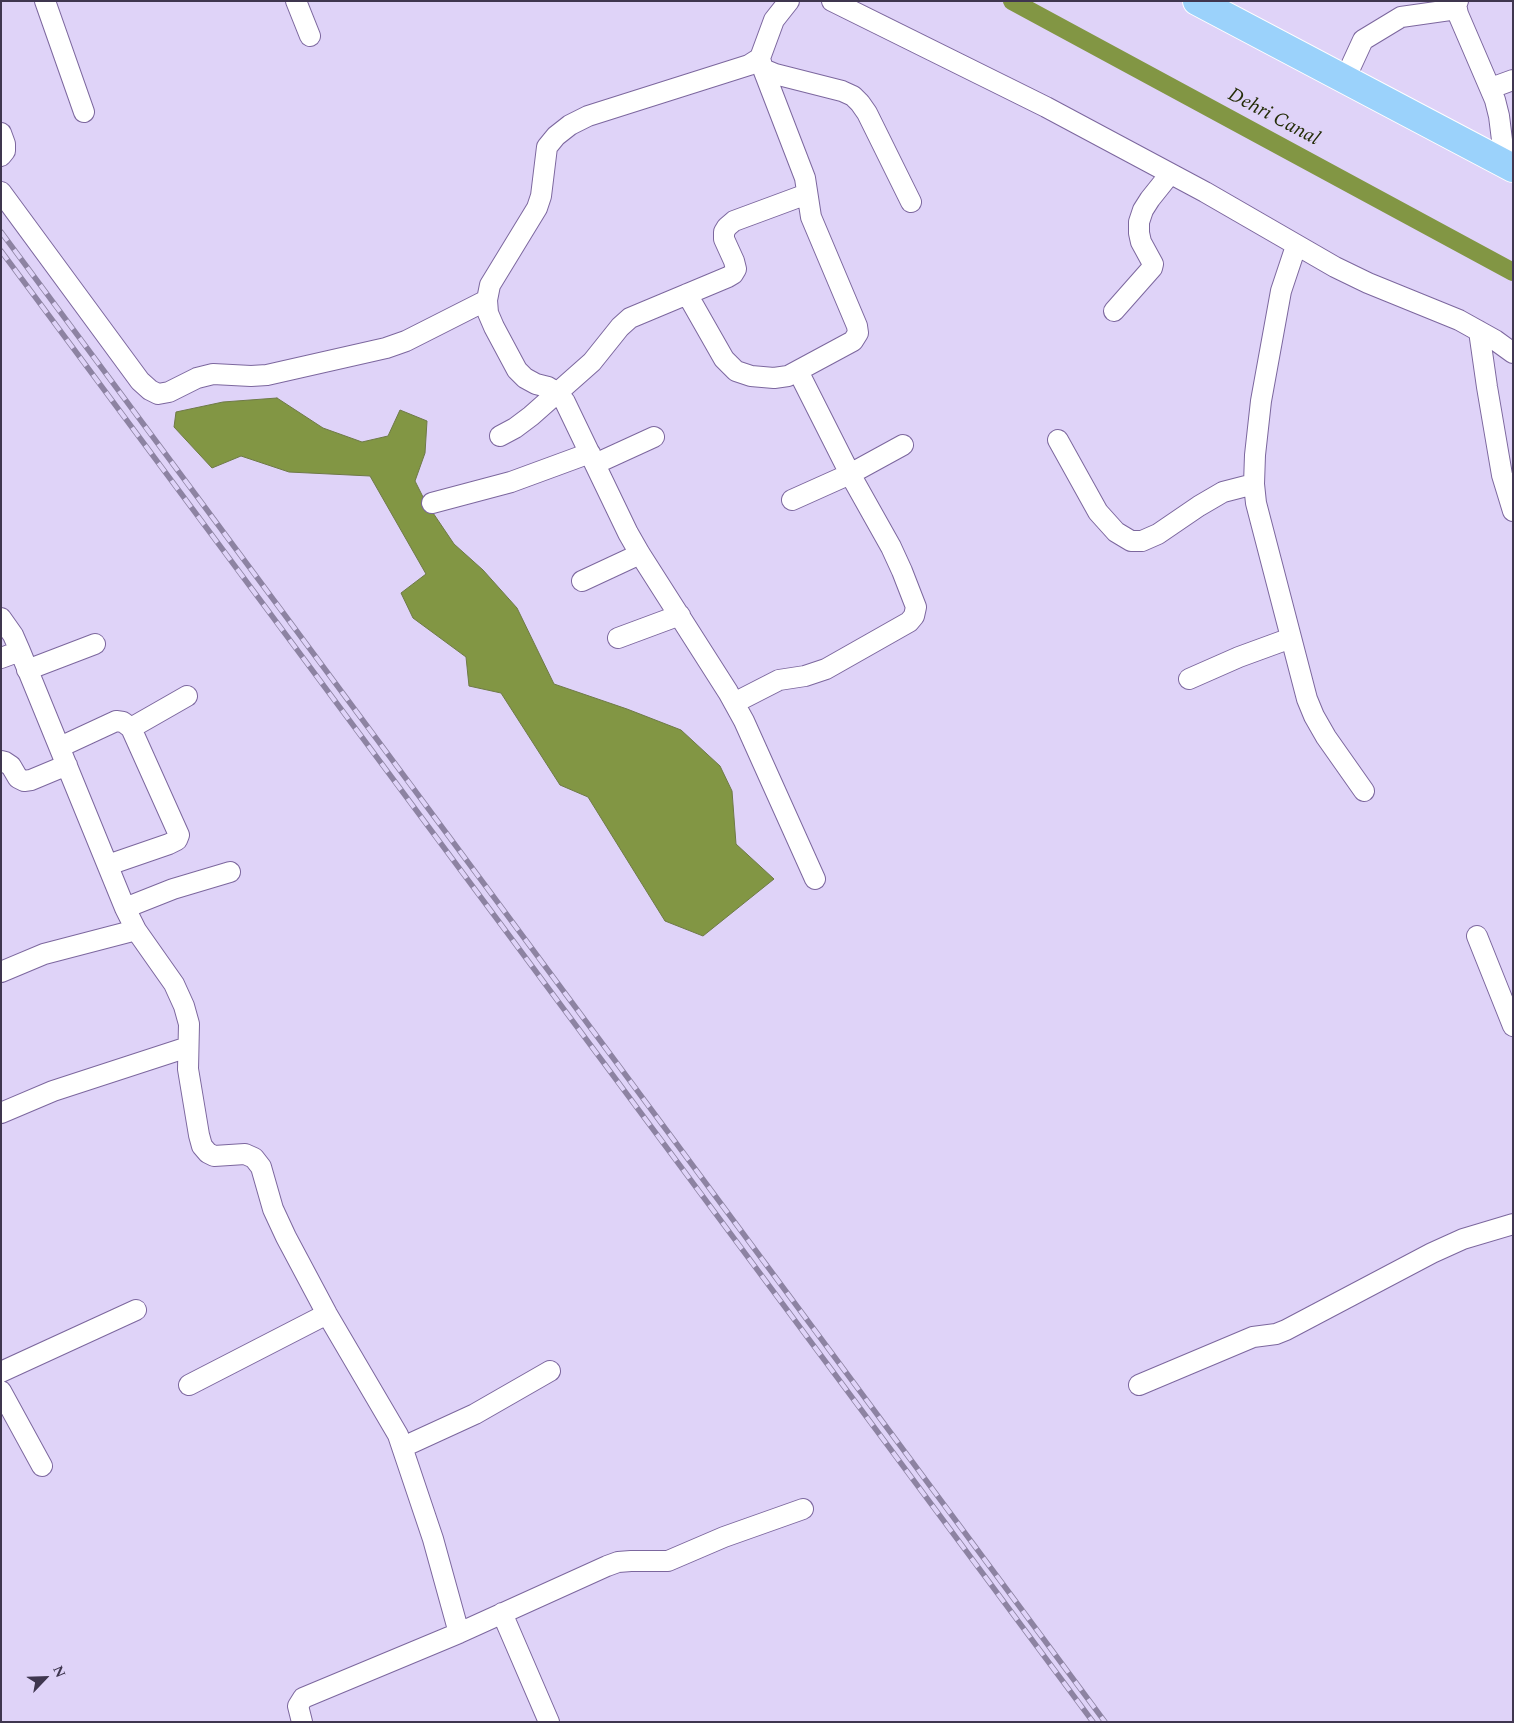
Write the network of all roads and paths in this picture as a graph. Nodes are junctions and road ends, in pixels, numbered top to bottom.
1 (45, 1) edge
2 (296, 1) edge
3 (789, 1) edge
4 (832, 1) edge
5 (1197, 1) edge
6 (1457, 5) edge
7 (310, 36) dead end
8 (761, 64) junction
9 (1346, 79) junction
10 (1513, 80) edge
11 (1491, 88) junction
12 (84, 112) dead end
13 (1, 133) edge
14 (1, 156) edge
15 (1509, 166) edge
16 (1170, 174) junction
17 (1, 192) edge
18 (807, 194) junction
19 (911, 202) dead end
20 (1296, 246) junction
21 (687, 294) junction
22 (487, 300) junction
23 (1114, 310) dead end
24 (1479, 331) junction
25 (1513, 353) edge
26 (798, 371) junction
27 (558, 393) junction
28 (500, 436) dead end
29 (654, 437) dead end
30 (1058, 440) dead end
31 (903, 445) dead end
32 (592, 459) junction
33 (850, 474) junction
34 (1254, 484) junction
35 (792, 500) dead end
36 (432, 503) dead end
37 (1513, 511) edge
38 (640, 554) junction
39 (582, 581) dead end
40 (680, 615) junction
41 (1, 618) edge
42 (618, 638) dead end
43 (1290, 638) junction
44 (95, 644) dead end
45 (10, 654) edge
46 (27, 670) junction
47 (1189, 679) dead end
48 (187, 696) dead end
49 (734, 703) junction
50 (132, 728) junction
51 (64, 756) junction
52 (1, 762) edge
53 (1364, 791) dead end
54 (108, 865) junction
55 (230, 872) dead end
56 (815, 879) dead end
57 (125, 908) junction
58 (136, 930) junction
59 (1477, 936) dead end
60 (1, 972) edge
61 (1513, 1026) edge
62 (188, 1047) junction
63 (1, 1113) edge
64 (1513, 1224) edge
65 (136, 1310) dead end
66 (327, 1314) junction
67 (550, 1371) dead end
68 (1, 1372) edge
69 (1139, 1385) dead end
70 (189, 1386) dead end
71 (1, 1390) edge
72 (403, 1447) junction
73 (42, 1466) dead end
74 (803, 1510) dead end
75 (502, 1613) junction
76 (459, 1633) junction
77 (302, 1722) edge
78 (549, 1722) edge

1 - 12 street
2 - 7 street
3 - 8 street
4 - 16 street
5 - 9 highway
6 - 9 street
6 - 11 street
8 - 18 street
8 - 19 street
8 - 22 street
9 - 15 highway
10 - 11 street
11 - 15 street
13 - 14 street
16 - 20 street
16 - 23 street
17 - 22 street
18 - 21 street
18 - 26 street
20 - 24 street
20 - 34 street
21 - 26 street
21 - 27 street
22 - 27 street
24 - 25 street
24 - 37 street
26 - 33 street
27 - 28 street
27 - 32 street
29 - 32 street
30 - 34 street
31 - 33 street
32 - 36 street
32 - 38 street
33 - 35 street
33 - 49 street
34 - 43 street
38 - 39 street
38 - 40 street
40 - 42 street
40 - 49 street
41 - 45 street
43 - 47 street
43 - 53 street
44 - 46 street
45 - 46 street
46 - 51 street
48 - 50 street
49 - 56 street
50 - 51 street
50 - 54 street
51 - 52 street
51 - 54 street
54 - 57 street
55 - 57 street
57 - 58 street
58 - 60 street
58 - 62 street
59 - 61 street
62 - 63 street
62 - 66 street
64 - 69 street
65 - 68 street
66 - 70 street
66 - 72 street
67 - 72 street
71 - 73 street
72 - 76 street
74 - 75 street
75 - 76 street
75 - 78 street
76 - 77 street

